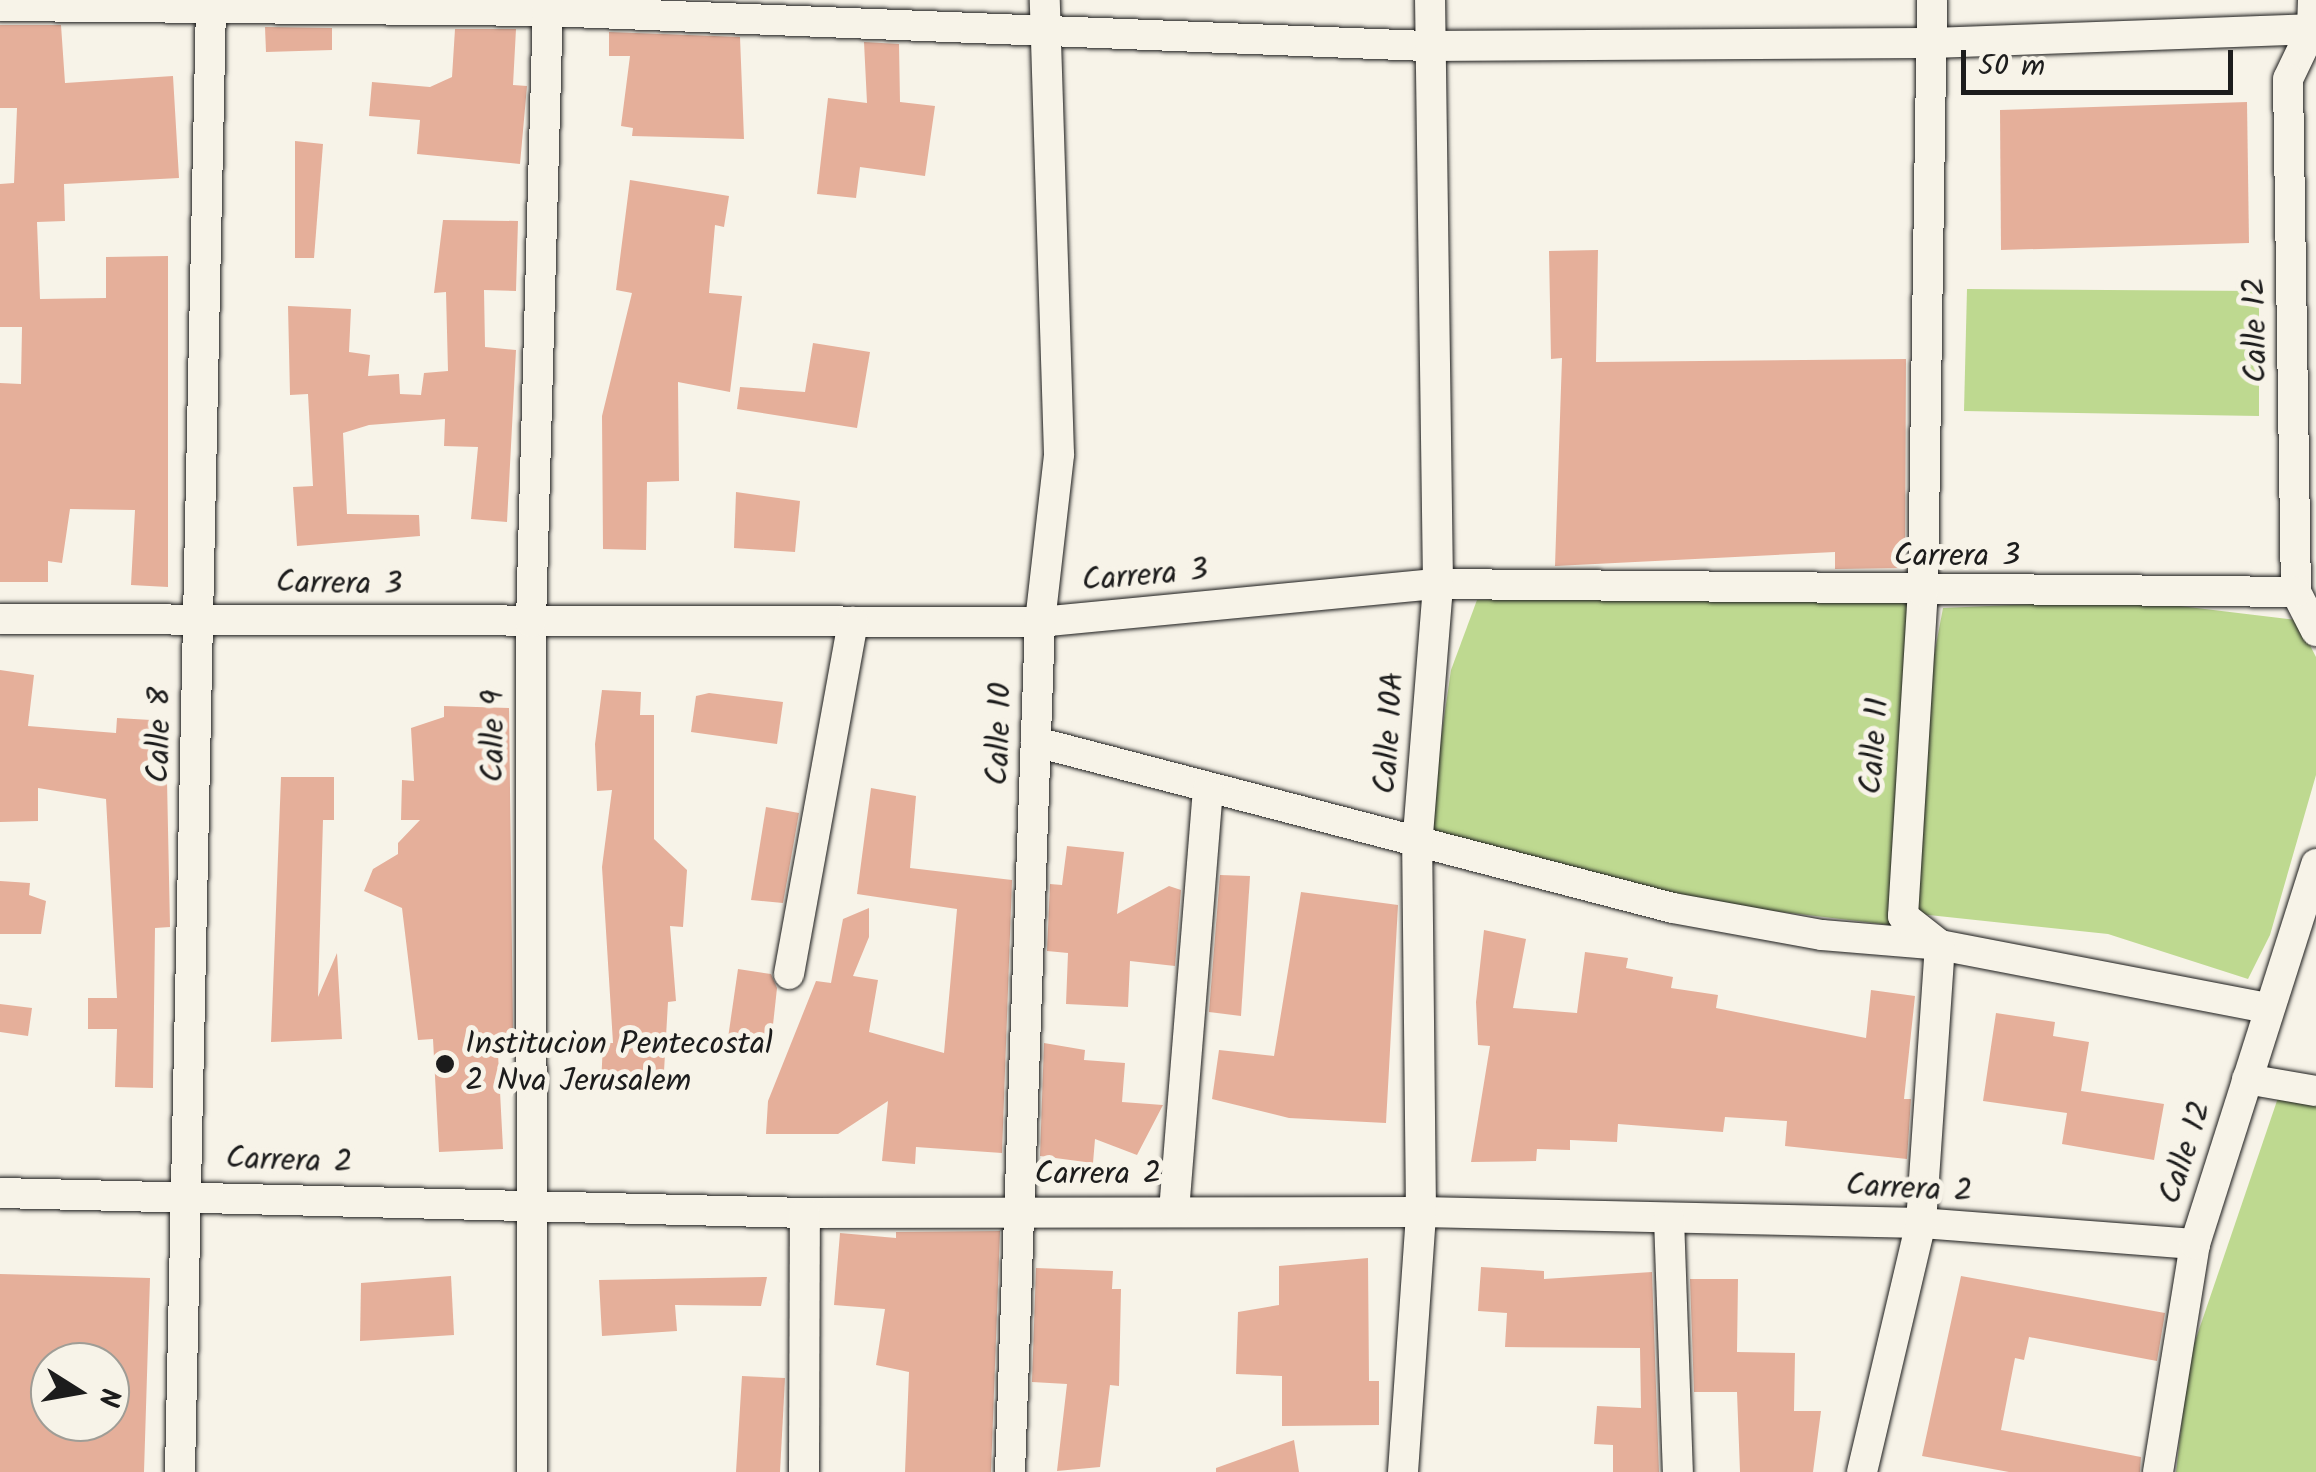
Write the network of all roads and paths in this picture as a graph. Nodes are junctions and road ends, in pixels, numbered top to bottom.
1 (1430, 0) edge
2 (1932, 0) edge
3 (211, 1) edge
4 (0, 6) edge
5 (548, 6) edge
6 (1044, 14) edge
7 (2314, 23) edge
8 (1932, 43) junction
9 (1426, 46) junction
10 (1438, 584) junction
11 (1923, 592) junction
12 (2296, 592) junction
13 (198, 618) junction
14 (0, 619) edge
15 (530, 622) junction
16 (853, 622) junction
17 (1040, 622) junction
18 (2316, 631) edge
19 (1036, 742) junction
20 (1208, 789) junction
21 (1418, 848) junction
22 (2316, 864) edge
23 (1940, 945) junction
24 (789, 974) dead end
25 (2268, 1008) junction
26 (2247, 1079) junction
27 (2316, 1091) edge
28 (0, 1193) edge
29 (187, 1194) junction
30 (529, 1204) junction
31 (1019, 1210) junction
32 (1174, 1211) junction
33 (1420, 1212) junction
34 (804, 1213) junction
35 (1669, 1218) junction
36 (1921, 1223) junction
37 (2195, 1244) junction
38 (180, 1472) edge
39 (532, 1472) edge
40 (804, 1472) edge
41 (1010, 1472) edge
42 (1402, 1472) edge
43 (1678, 1472) edge
44 (1862, 1472) edge
45 (2158, 1472) edge

1 - 9 street, Calle 10A
2 - 8 street, Calle 11
3 - 4 street
3 - 5 street
3 - 13 street, Calle 8
5 - 6 street
5 - 15 street, Calle 9
6 - 9 street
6 - 17 street, Calle 10
7 - 8 street
7 - 12 street, Calle 12
8 - 9 street
8 - 11 street, Calle 11
9 - 10 street, Calle 10A
10 - 11 street, Carrera 3
10 - 17 street, Carrera 3
10 - 21 street, Calle 10A
11 - 12 street, Carrera 3
11 - 23 street, Calle 11
12 - 18 street, Calle 12
13 - 14 street, Carrera 3
13 - 15 street, Carrera 3
13 - 29 street, Calle 8
15 - 16 street, Carrera 3
15 - 30 street, Calle 9
16 - 17 street, Carrera 3
16 - 24 street
17 - 19 street, Calle 10
19 - 20 street
19 - 31 street, Calle 10
20 - 21 street
20 - 32 street
21 - 23 street
21 - 33 street, Calle 10A
22 - 25 street, Calle 12
23 - 25 street
23 - 36 street
25 - 26 street, Calle 12
26 - 27 street
26 - 37 street, Calle 12
28 - 29 street, Carrera 2
29 - 30 street, Carrera 2
29 - 38 street, Calle 8
30 - 34 street, Carrera 2
30 - 39 street, Calle 9
31 - 32 street, Carrera 2
31 - 34 street, Carrera 2
31 - 41 street, Calle 10
32 - 33 street, Carrera 2
33 - 35 street, Carrera 2
33 - 42 street, Calle 10A
34 - 40 street
35 - 36 street, Carrera 2
35 - 43 street
36 - 37 street, Carrera 2
36 - 44 street
37 - 45 street, Calle 12

